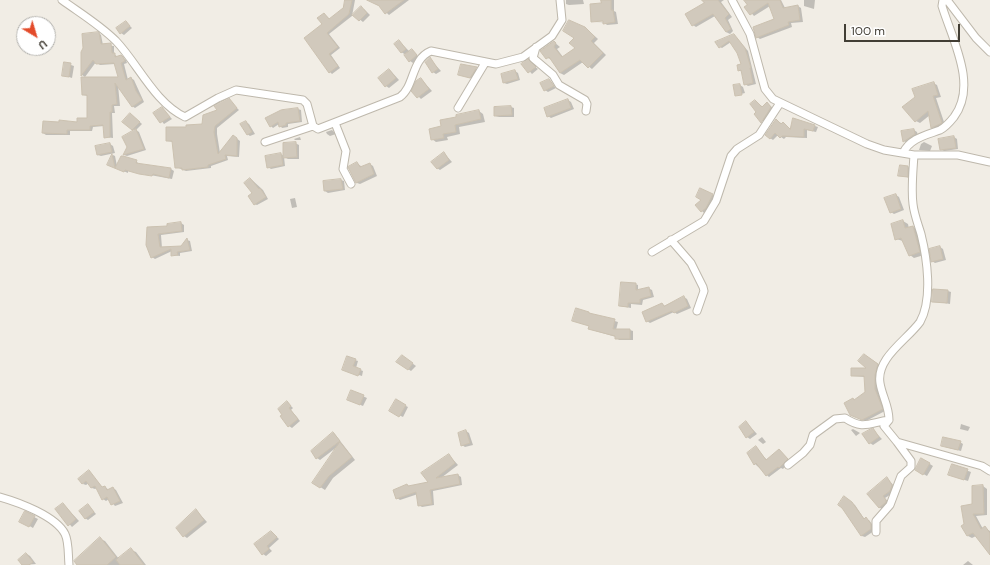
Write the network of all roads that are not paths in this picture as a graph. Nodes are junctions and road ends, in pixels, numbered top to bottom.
1 (62, 0) edge
2 (560, 0) edge
3 (732, 0) edge
4 (943, 0) edge
5 (947, 0) edge
6 (536, 47) junction
7 (990, 52) edge
8 (485, 63) junction
9 (780, 103) junction
10 (458, 108) dead end
11 (586, 111) dead end
12 (335, 123) junction
13 (313, 126) junction
14 (265, 142) dead end
15 (903, 153) junction
16 (914, 155) junction
17 (990, 162) edge
18 (351, 184) dead end
19 (671, 240) junction
20 (652, 252) dead end
21 (697, 311) dead end
22 (889, 420) junction
23 (897, 442) junction
24 (788, 465) dead end
25 (990, 472) edge
26 (0, 497) edge
27 (876, 532) dead end
28 (68, 565) edge

1 - 13 street
2 - 6 street
3 - 9 street
4 - 15 street
5 - 7 street
6 - 8 street
6 - 11 street
8 - 10 street
8 - 12 street
9 - 15 street
9 - 19 street
12 - 13 street
12 - 18 street
13 - 14 street
15 - 16 street
16 - 17 street
16 - 22 street
19 - 20 street
19 - 21 street
22 - 23 street
22 - 24 street
23 - 25 street
23 - 27 street
26 - 28 street

